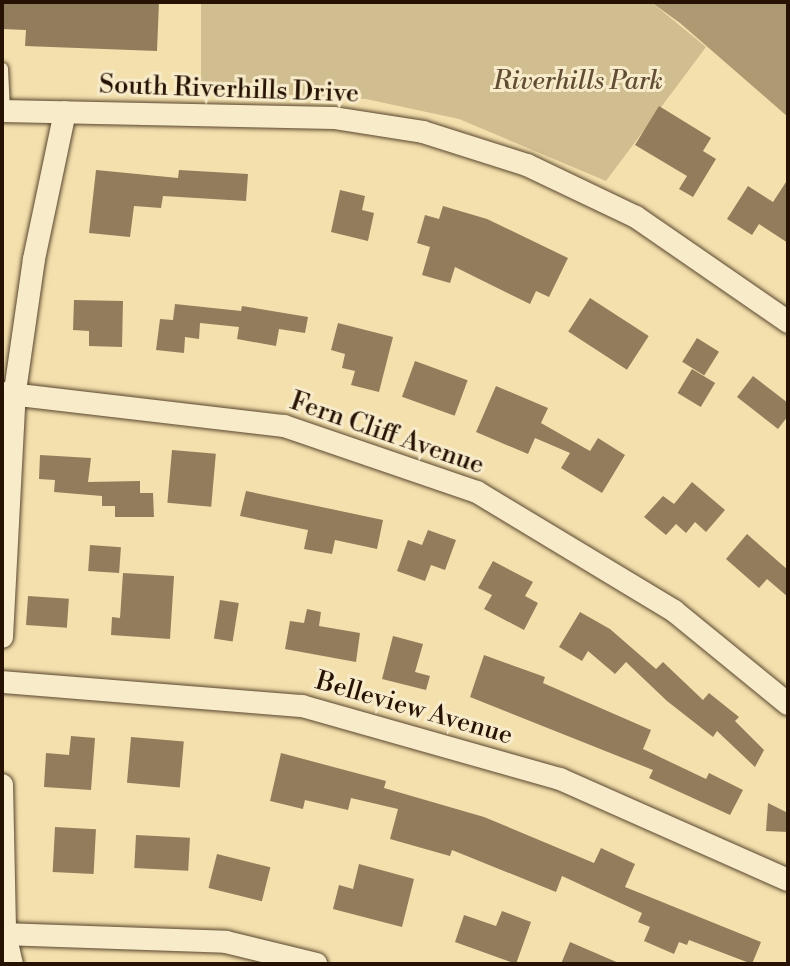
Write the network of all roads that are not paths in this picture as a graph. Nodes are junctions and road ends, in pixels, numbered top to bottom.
1 (2, 68) edge
2 (3, 111) edge
3 (65, 112) junction
4 (788, 322) edge
5 (9, 392) edge
6 (2, 637) edge
7 (2, 682) edge
8 (788, 704) edge
9 (2, 785) edge
10 (788, 880) edge
11 (4, 934) edge
12 (12, 964) edge
13 (316, 964) edge

1 - 2 lane
2 - 3 street, South Riverhills Drive
3 - 4 street, South Riverhills Drive
3 - 5 street
5 - 6 street
5 - 8 street, Fern Cliff Avenue
7 - 10 street, Belleview Avenue
9 - 11 street
11 - 12 street
11 - 13 street

